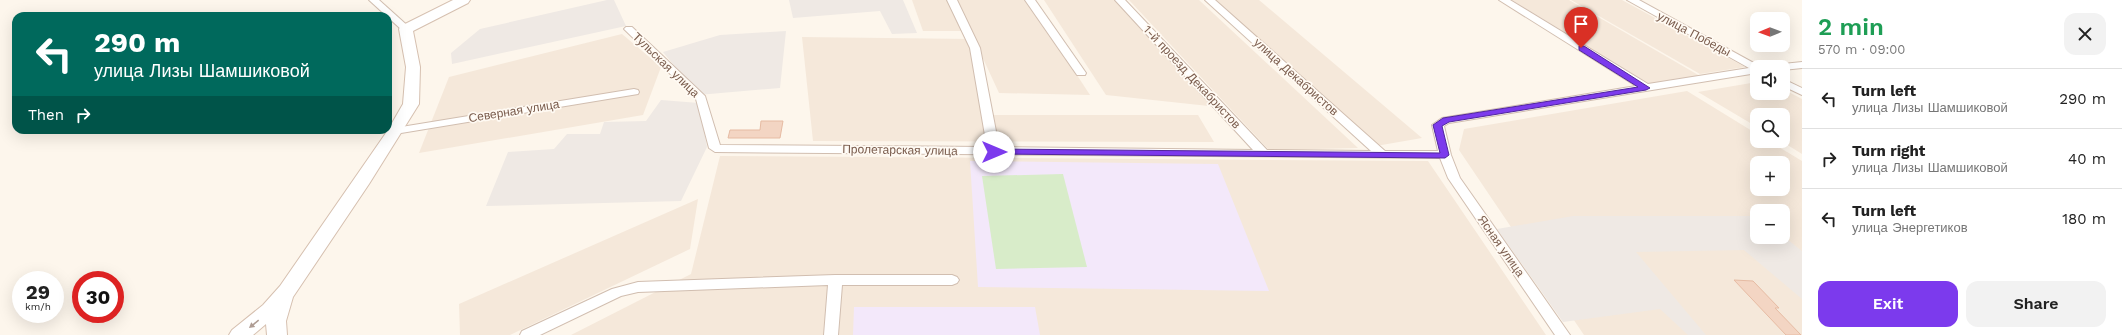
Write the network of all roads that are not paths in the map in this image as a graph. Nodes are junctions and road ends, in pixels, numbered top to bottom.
1 (374, 0) edge
2 (463, 0) edge
3 (952, 0) edge
4 (1030, 0) edge
5 (1120, 0) edge
6 (1210, 0) edge
7 (1504, 0) edge
8 (1632, 0) edge
9 (387, 12) edge
10 (392, 16) edge
11 (406, 29) junction
12 (629, 29) dead end
13 (1750, 65) edge
14 (1802, 65) edge
15 (1790, 66) edge
16 (1750, 70) edge
17 (1080, 74) dead end
18 (1790, 86) edge
19 (1646, 88) junction
20 (634, 92) dead end
21 (1802, 92) edge
22 (395, 130) junction
23 (715, 148) joint
24 (994, 152) junction
25 (1264, 154) junction
26 (1382, 154) junction
27 (1445, 155) junction
28 (835, 280) junction
29 (952, 280) dead end
30 (287, 291) junction
31 (239, 335) edge
32 (277, 335) edge
33 (527, 335) edge
34 (831, 335) edge
35 (1563, 335) edge

1 - 9 street
2 - 11 street
3 - 24 street
4 - 17 street
5 - 25 street, 1-й проезд Декабристов
6 - 26 street, улица Декабристов
7 - 19 street
8 - 13 street, улица Победы
10 - 11 street
11 - 22 street
12 - 23 street, Тульская улица
14 - 15 street
16 - 19 street
18 - 21 street
19 - 27 street, Ясная улица
20 - 22 street, Северная улица
22 - 30 street
23 - 24 street, Пролетарская улица
24 - 25 street, Пролетарская улица
25 - 26 street, Пролетарская улица
26 - 27 street, Пролетарская улица
27 - 35 street, Ясная улица
28 - 29 street
28 - 33 street
28 - 34 street
30 -> 31 street
30 - 32 street

